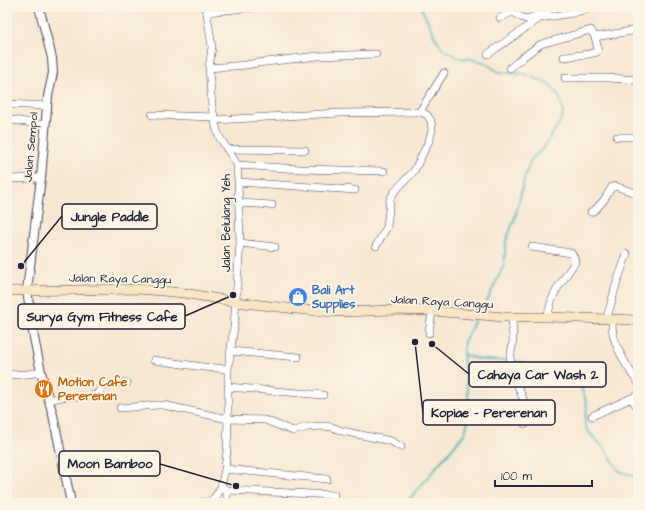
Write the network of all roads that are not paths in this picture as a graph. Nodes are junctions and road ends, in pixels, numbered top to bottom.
1 (39, 7) edge
2 (255, 7) edge
3 (594, 7) edge
4 (510, 8) edge
5 (206, 9) edge
6 (548, 11) dead end
7 (500, 18) dead end
8 (638, 30) edge
9 (595, 37) junction
10 (376, 54) dead end
11 (488, 54) dead end
12 (564, 57) dead end
13 (209, 68) junction
14 (510, 68) dead end
15 (444, 73) dead end
16 (565, 78) dead end
17 (638, 80) edge
18 (7, 104) edge
19 (46, 106) junction
20 (420, 111) junction
21 (152, 115) dead end
22 (215, 118) junction
23 (7, 122) edge
24 (45, 125) junction
25 (617, 137) dead end
26 (638, 137) edge
27 (227, 149) junction
28 (305, 150) dead end
29 (237, 165) junction
30 (384, 171) dead end
31 (41, 178) junction
32 (7, 179) edge
33 (238, 182) junction
34 (355, 190) dead end
35 (638, 194) edge
36 (239, 203) junction
37 (272, 205) dead end
38 (590, 212) dead end
39 (240, 243) junction
40 (376, 246) dead end
41 (276, 247) dead end
42 (532, 247) dead end
43 (627, 254) dead end
44 (26, 290) junction
45 (7, 291) edge
46 (236, 302) junction
47 (432, 311) junction
48 (512, 317) junction
49 (547, 317) junction
50 (610, 319) junction
51 (638, 320) edge
52 (429, 333) dead end
53 (231, 351) junction
54 (298, 357) dead end
55 (154, 360) dead end
56 (228, 369) junction
57 (41, 372) junction
58 (7, 375) edge
59 (638, 382) edge
60 (127, 383) dead end
61 (228, 387) junction
62 (323, 396) dead end
63 (635, 396) edge
64 (48, 400) junction
65 (120, 408) dead end
66 (638, 408) edge
67 (592, 416) dead end
68 (228, 418) junction
69 (525, 424) dead end
70 (401, 447) dead end
71 (225, 469) junction
72 (327, 479) dead end
73 (224, 488) junction
74 (334, 495) dead end
75 (70, 503) edge
76 (200, 503) edge
77 (226, 503) edge

1 - 19 street, Jalan Sempol
2 - 5 street
3 - 11 street
4 - 6 street
4 - 7 street
5 - 13 street, Jalan Belulang Yeh
8 - 9 street
9 - 12 street
9 - 14 street
10 - 13 street
13 - 22 street, Jalan Belulang Yeh
15 - 20 street
16 - 17 street
18 - 19 street
19 - 24 street, Jalan Sempol
20 - 22 street
20 - 40 street
21 - 22 street
22 - 27 street, Jalan Belulang Yeh
23 - 24 street
24 - 31 street, Jalan Sempol
25 - 26 street
27 - 28 street
27 - 29 street, Jalan Belulang Yeh
29 - 30 street
29 - 33 street, Jalan Belulang Yeh
31 - 32 street
31 - 44 street, Jalan Sempol
33 - 34 street
33 - 36 street, Jalan Belulang Yeh
35 - 38 street
36 - 37 street
36 - 39 street, Jalan Belulang Yeh
39 - 41 street
39 - 46 street, Jalan Belulang Yeh
42 - 49 street
43 - 50 street
44 - 45 main road, Jalan Raya Canggu
44 - 46 main road, Jalan Raya Canggu
44 - 57 street, Jalan Sempol
46 - 47 main road, Jalan Raya Canggu
46 - 53 street, Jalan Belulang Yeh
47 - 48 main road, Jalan Raya Canggu
47 - 52 street
48 - 49 main road, Jalan Raya Canggu
48 - 69 street
49 - 50 main road, Jalan Raya Canggu
50 - 51 main road, Jalan Raya Canggu
50 - 59 street
53 - 54 street
53 - 56 street, Jalan Belulang Yeh
55 - 56 street
56 - 61 street, Jalan Belulang Yeh
57 - 58 street
57 - 64 street, Jalan Sempol
60 - 64 street
61 - 62 street
61 - 68 street, Jalan Belulang Yeh
63 - 66 street
63 - 67 street
64 - 75 street, Jalan Sempol
65 - 68 street
68 - 70 street
68 - 71 street, Jalan Belulang Yeh
71 - 72 street
71 - 73 street, Jalan Belulang Yeh
73 - 74 street
73 - 76 street
73 - 77 street, Jalan Belulang Yeh

